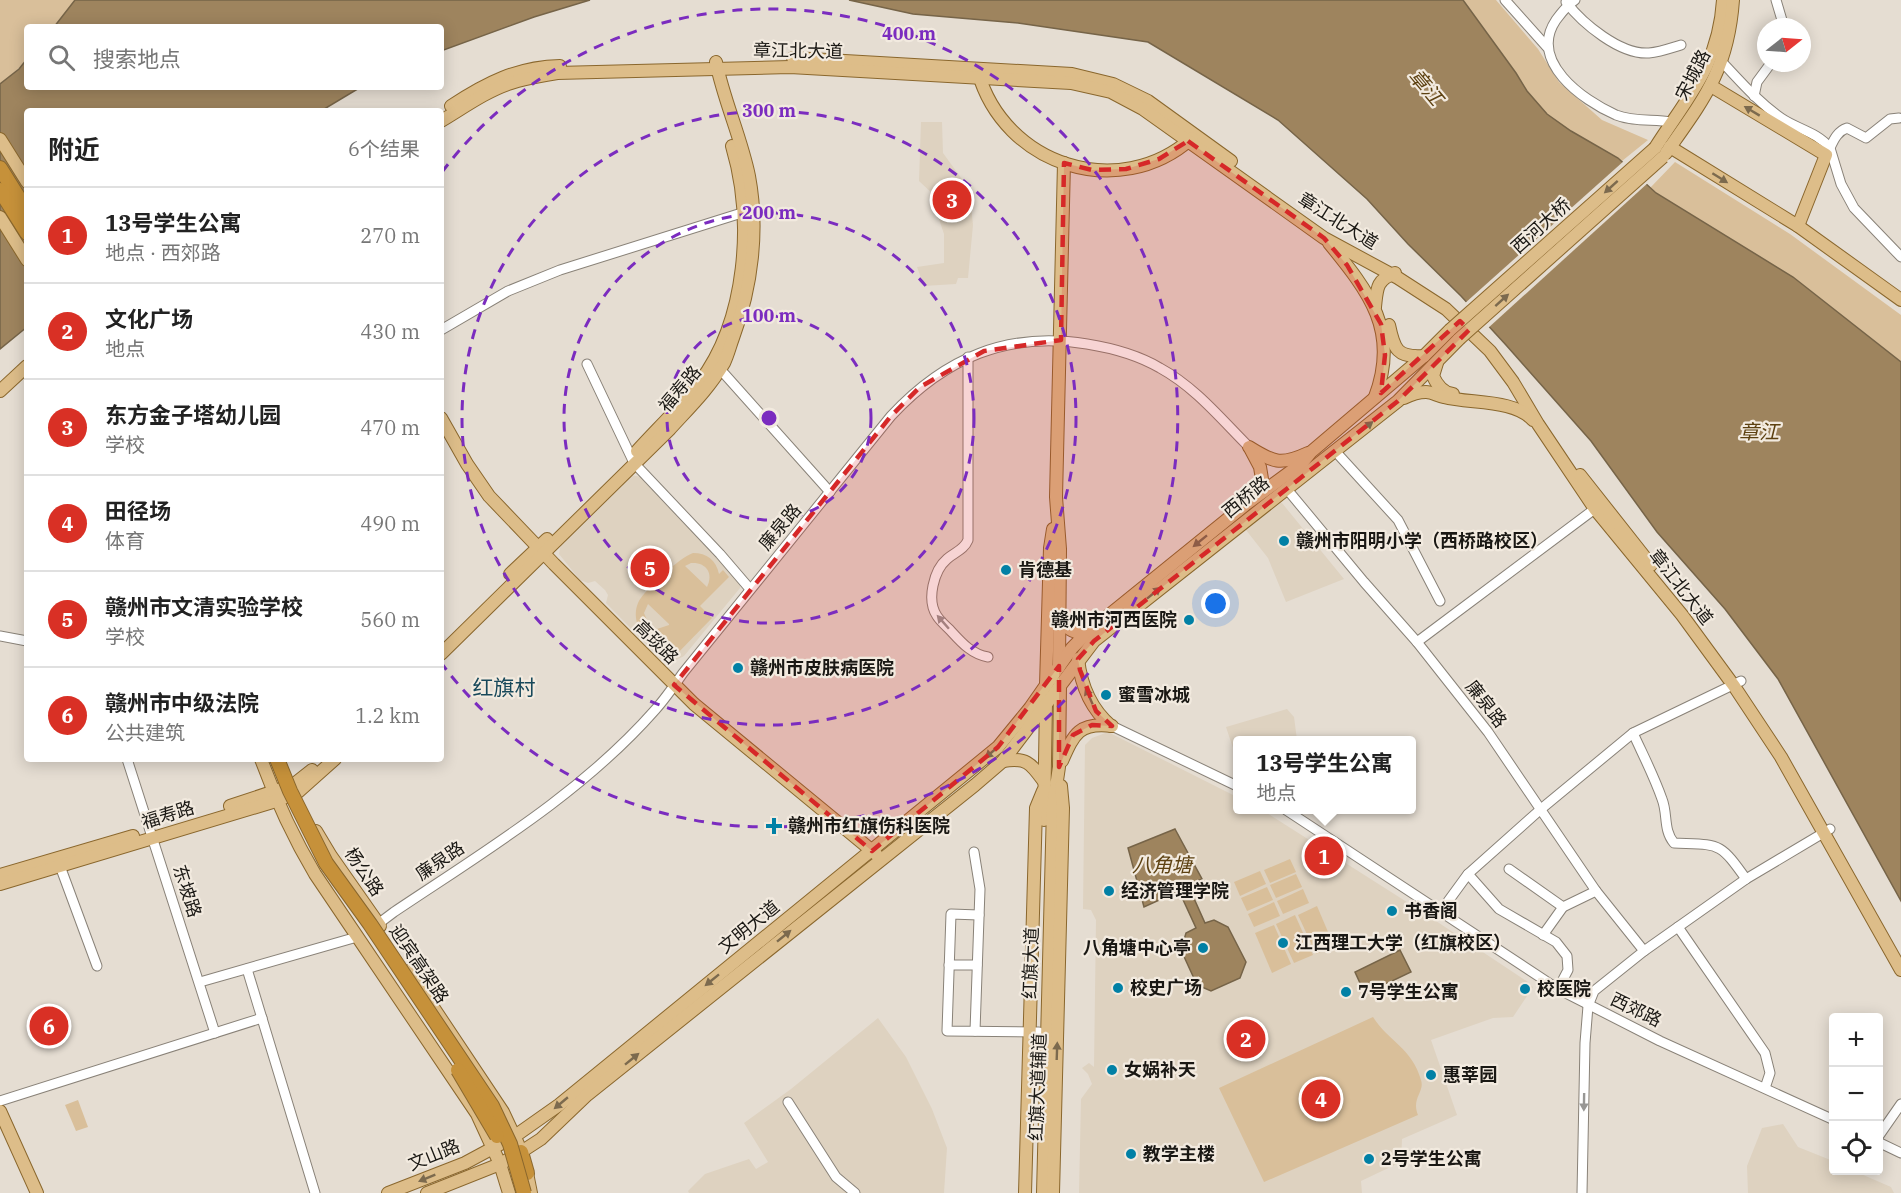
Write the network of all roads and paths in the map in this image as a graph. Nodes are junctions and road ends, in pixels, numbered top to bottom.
1 (1505, 0) edge
2 (1723, 0) edge
3 (1733, 0) edge
4 (1776, 0) edge
5 (1569, 1) edge
6 (1781, 18) edge
7 (1681, 45) dead end
8 (1547, 47) junction
9 (1722, 62) junction
10 (712, 65) junction
11 (978, 72) junction
12 (1764, 72) edge
13 (1711, 86) junction
14 (1754, 96) junction
15 (444, 110) edge
16 (1899, 118) dead end
17 (444, 119) edge
18 (1671, 122) junction
19 (1192, 138) junction
20 (0, 139) edge
21 (1830, 148) junction
22 (1663, 151) junction
23 (1064, 163) junction
24 (0, 168) edge
25 (24, 177) edge
26 (0, 190) edge
27 (24, 206) edge
28 (749, 211) junction
29 (0, 217) edge
30 (1798, 226) junction
31 (24, 228) edge
32 (1327, 235) junction
33 (1888, 243) junction
34 (1340, 246) junction
35 (1901, 249) edge
36 (24, 255) edge
37 (1901, 257) edge
38 (1397, 275) junction
39 (1901, 300) edge
40 (1378, 301) junction
41 (444, 328) edge
42 (1454, 335) junction
43 (1061, 340) junction
44 (1424, 356) junction
45 (968, 357) junction
46 (1439, 359) junction
47 (24, 361) edge
48 (587, 364) dead end
49 (24, 369) edge
50 (720, 369) junction
51 (0, 382) edge
52 (1513, 382) junction
53 (0, 391) edge
54 (1374, 399) junction
55 (1398, 401) junction
56 (444, 423) edge
57 (1538, 424) junction
58 (444, 439) edge
59 (1249, 447) junction
60 (1335, 451) junction
61 (1311, 452) junction
62 (633, 460) junction
63 (1286, 488) junction
64 (830, 492) junction
65 (1056, 497) junction
66 (1245, 504) junction
67 (1599, 506) junction
68 (538, 553) junction
69 (750, 589) junction
70 (1440, 601) dead end
71 (1058, 615) junction
72 (1087, 633) junction
73 (0, 636) edge
74 (444, 639) edge
75 (24, 640) edge
76 (1417, 642) junction
77 (444, 651) edge
78 (988, 657) dead end
79 (1078, 659) junction
80 (1059, 666) junction
81 (1737, 684) junction
82 (1046, 685) junction
83 (1060, 685) junction
84 (672, 688) junction
85 (1046, 704) junction
86 (1112, 726) junction
87 (1633, 733) junction
88 (1003, 761) junction
89 (128, 762) edge
90 (262, 762) edge
91 (270, 762) edge
92 (278, 762) edge
93 (284, 762) edge
94 (321, 762) edge
95 (331, 762) edge
96 (1059, 767) junction
97 (1045, 784) junction
98 (1233, 784) edge
99 (295, 788) junction
100 (275, 797) junction
101 (1541, 809) junction
102 (1292, 814) edge
103 (1826, 831) junction
104 (152, 835) junction
105 (974, 852) dead end
106 (873, 858) junction
107 (60, 866) junction
108 (1509, 869) dead end
109 (1468, 874) junction
110 (0, 875) edge
111 (1746, 879) junction
112 (0, 884) edge
113 (1596, 891) junction
114 (1563, 907) junction
115 (1441, 911) junction
116 (979, 915) junction
117 (378, 924) junction
118 (1678, 927) junction
119 (1543, 935) junction
120 (357, 937) junction
121 (1644, 951) junction
122 (1901, 954) edge
123 (949, 965) junction
124 (977, 965) junction
125 (97, 966) dead end
126 (247, 969) junction
127 (1901, 970) edge
128 (200, 982) junction
129 (1558, 989) junction
130 (1588, 1006) junction
131 (262, 1018) junction
132 (975, 1031) junction
133 (1034, 1032) junction
134 (215, 1033) junction
135 (1764, 1088) junction
136 (0, 1101) edge
137 (788, 1102) dead end
138 (1901, 1104) edge
139 (0, 1111) edge
140 (1829, 1118) edge
141 (0, 1128) edge
142 (1883, 1130) edge
143 (515, 1136) junction
144 (1883, 1145) edge
145 (494, 1148) junction
146 (521, 1152) junction
147 (1901, 1154) edge
148 (500, 1164) junction
149 (527, 1173) joint
150 (30, 1193) edge
151 (37, 1193) edge
152 (315, 1193) edge
153 (388, 1193) edge
154 (427, 1193) edge
155 (509, 1193) edge
156 (516, 1193) edge
157 (524, 1193) edge
158 (531, 1193) edge
159 (855, 1193) edge
160 (1025, 1193) edge
161 (1035, 1193) edge
162 (1043, 1193) edge
163 (1053, 1193) edge
164 (1582, 1193) edge

1 - 8 street
2 - 18 main road, 宋城路
3 - 9 main road, 宋城路
4 - 6 street
5 - 7 street
5 - 8 street
8 - 18 street
9 - 13 main road, 宋城路
9 - 14 street
10 - 11 main road, 章江北大道
10 - 15 main road, 章江北大道
10 - 17 main road, 章江北大道
10 - 28 main road, 福寿路
11 - 19 main road, 章江北大道
11 - 23 main road
12 - 14 street
13 - 22 main road, 宋城路
30 -> 13 main road
14 - 21 street
16 - 21 street
18 - 22 main road, 宋城路
19 - 23 main road
19 - 32 main road, 章江北大道
20 - 25 main road
21 - 33 street
22 -> 30 main road
22 - 42 main road, 西河大桥, bridge
23 - 43 main road
24 - 27 highway
26 - 31 highway
28 - 41 street
28 - 50 main road, 福寿路
28 - 62 main road, 福寿路
29 - 36 main road
30 - 39 main road
32 - 34 main road, 章江北大道
32 - 38 main road, 章江北大道
32 - 40 main road
33 - 35 street
33 - 37 street
34 - 38 main road, 章江北大道
34 - 40 main road
38 - 40 main road
38 - 52 main road, 章江北大道
38 - 67 main road, 章江北大道
40 - 44 main road
40 - 54 main road
42 - 44 main road, 西桥路
42 - 46 main road, 西桥路
43 - 45 street, 廉泉路
43 - 59 street, 廉泉路
43 - 65 main road
44 - 54 main road, 西桥路
45 - 64 street, 廉泉路
78 -> 45 street
46 - 52 main road
46 - 55 main road, 西桥路
47 - 51 main road
48 - 62 street
49 - 53 main road
50 - 62 main road, 福寿路
50 - 64 street
52 - 57 main road, 章江北大道
54 - 61 main road, 西桥路
55 - 57 main road
60 -> 55 main road, 西桥路
56 - 68 main road, 高琰路
57 - 67 main road, 章江北大道
58 - 68 main road, 高琰路
59 - 61 main road
59 - 66 main road
60 - 63 main road, 西桥路
60 - 70 street
61 - 66 main road, 西桥路
62 - 68 main road, 福寿路
62 - 69 street
63 - 76 street, 廉泉路
79 -> 63 main road, 西桥路
64 - 69 street, 廉泉路
65 - 71 main road, 红旗大道
65 - 82 main road, 红旗大道
66 -> 72 main road, 西桥路
67 - 76 street
67 - 81 main road, 章江北大道
68 - 74 main road, 福寿路
68 - 77 main road, 福寿路
68 - 84 main road, 高琰路
69 - 84 street, 廉泉路
71 - 72 main road
71 - 80 main road, 红旗大道
72 - 80 main road, 西桥路
73 - 75 street
76 - 101 street, 廉泉路
79 - 83 main road, 西桥路
86 -> 79 main road
80 - 82 main road, 西桥路
80 - 83 main road, 红旗大道
81 - 87 street
81 - 103 main road, 章江北大道
82 - 85 main road, 红旗大道
82 -> 106 main road, 文明大道
83 - 85 main road, 西桥路
83 - 96 main road, 红旗大道
84 - 106 main road, 高琰路
84 - 117 street, 廉泉路
85 - 88 main road, 文明大道
85 - 97 main road, 红旗大道
86 - 96 main road
86 - 98 street
87 - 101 street
87 - 111 street
88 - 97 main road
88 - 106 main road, 文明大道
89 - 104 street, 东坡路
90 - 100 main road
91 - 156 highway, 迎宾高架路, bridge
92 - 157 highway, 迎宾高架路, bridge
93 - 99 main road, 杨公路
94 - 99 main road, 福寿路
95 - 99 main road, 福寿路
96 - 162 main road, 红旗大道
163 -> 96 main road, 红旗大道辅道
97 - 133 main road, 红旗大道
99 - 100 main road, 福寿路
99 - 117 main road, 杨公路
100 - 104 main road, 福寿路
100 - 120 main road
101 - 109 street
101 - 113 street, 廉泉路
102 - 115 street, 西郊路
103 - 111 street
103 - 122 main road, 章江北大道
103 - 127 main road, 章江北大道
104 - 107 main road, 福寿路
104 - 110 main road, 福寿路
104 - 128 street, 东坡路
105 - 116 street
106 -> 143 main road, 文明大道
146 -> 106 main road, 文明大道
107 - 112 main road, 福寿路
107 - 125 street
108 - 114 street
109 - 115 street
109 - 119 street
111 - 118 street
113 - 114 street
113 - 121 street, 廉泉路
114 - 119 street
115 - 129 street, 西郊路
116 - 123 street
116 - 124 street
117 - 143 main road, 杨公路
118 - 121 street
118 - 135 street
119 - 129 street
120 - 126 street
120 - 145 main road
121 - 130 street
123 - 124 street
123 - 132 street
124 - 132 street
126 - 128 street
126 - 131 street
128 - 134 street, 东坡路
129 - 130 street, 西郊路
130 - 135 street, 西郊路
130 -> 164 street
131 - 134 street
131 - 152 street
132 - 133 street
133 - 160 main road, 红旗大道辅道
133 - 161 main road, 红旗大道
134 - 136 street
135 - 140 street, 西郊路
137 - 159 street
138 - 142 street
139 - 151 main road
141 - 150 main road
143 - 145 main road, 文明大道
143 - 146 main road, 杨公路
144 - 147 street
145 - 148 main road
145 -> 153 main road, 文山路
146 - 148 main road, 文山路
146 - 149 highway
148 - 154 main road, 文山路
148 - 155 main road
149 - 158 main road

